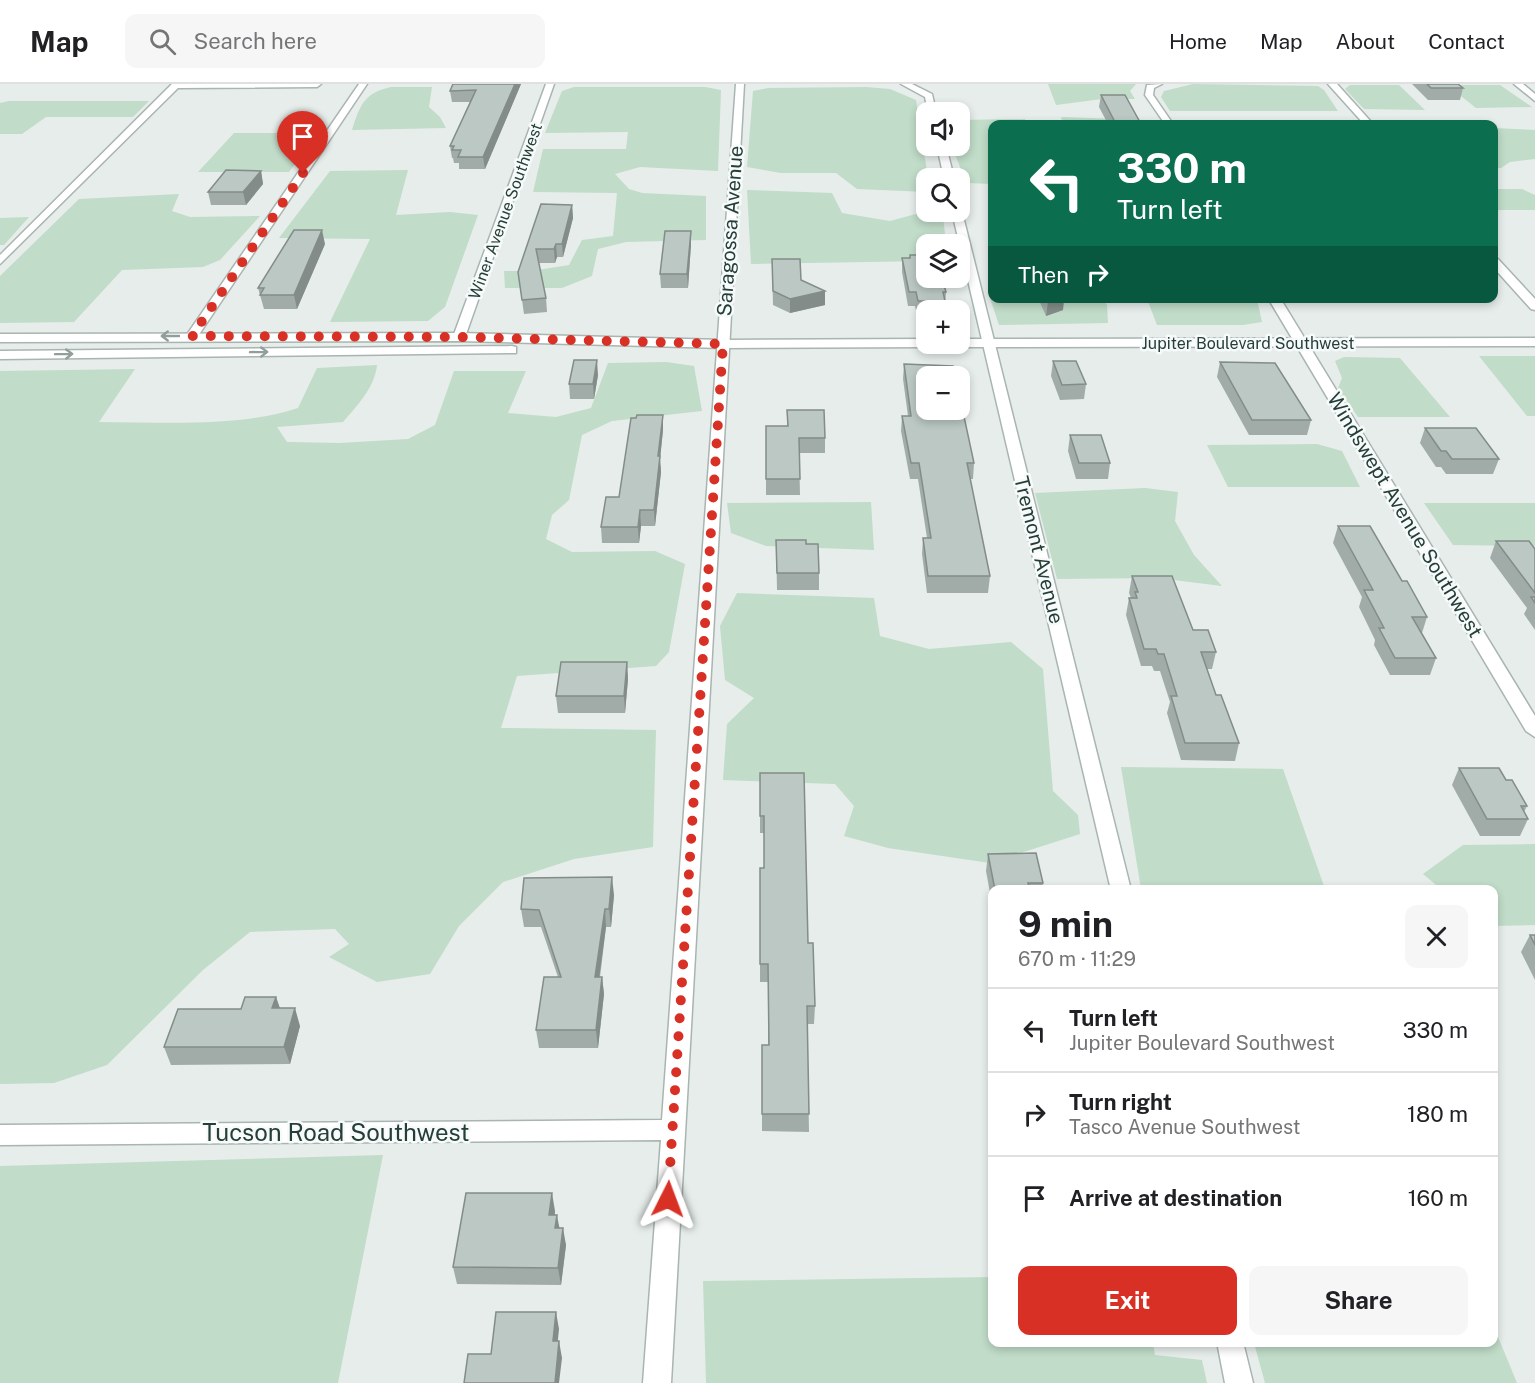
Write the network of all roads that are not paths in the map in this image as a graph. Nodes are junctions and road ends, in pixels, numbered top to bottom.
1 (176, 84) edge
2 (317, 84) edge
3 (363, 84) edge
4 (550, 84) edge
5 (740, 84) edge
6 (907, 84) edge
7 (1158, 84) edge
8 (1332, 84) edge
9 (1518, 84) edge
10 (1535, 98) edge
11 (930, 102) edge
12 (1166, 120) edge
13 (1365, 120) edge
14 (960, 222) edge
15 (0, 261) edge
16 (1498, 265) edge
17 (1277, 303) edge
18 (1535, 306) edge
19 (192, 336) junction
20 (459, 337) junction
21 (0, 338) edge
22 (1535, 342) edge
23 (916, 343) edge
24 (970, 343) edge
25 (990, 343) junction
26 (1302, 343) junction
27 (723, 344) junction
28 (0, 355) edge
29 (1535, 731) edge
30 (1120, 885) edge
31 (672, 1130) junction
32 (0, 1135) edge
33 (1231, 1347) edge
34 (657, 1383) edge
35 (1239, 1383) edge

1 - 2 street
1 - 15 street
3 - 19 street
4 - 20 street, Winer Avenue Southwest
5 - 27 street, Saragossa Avenue
6 - 11 street
7 - 12 street
8 - 13 street
9 - 10 street
14 - 25 street, Tremont Avenue
16 - 18 street
17 - 26 street, Windswept Avenue Southwest
19 - 20 street
19 -> 21 street
20 - 27 street
22 - 26 street, Jupiter Boulevard Southwest
23 - 27 street
24 - 25 street, Jupiter Boulevard Southwest
25 - 26 street, Jupiter Boulevard Southwest
25 - 30 street, Tremont Avenue
26 - 29 street, Windswept Avenue Southwest
28 -> 27 street
27 - 31 street, Saragossa Avenue
31 - 32 street, Tucson Road Southwest
31 - 34 street, Saragossa Avenue
33 - 35 street

